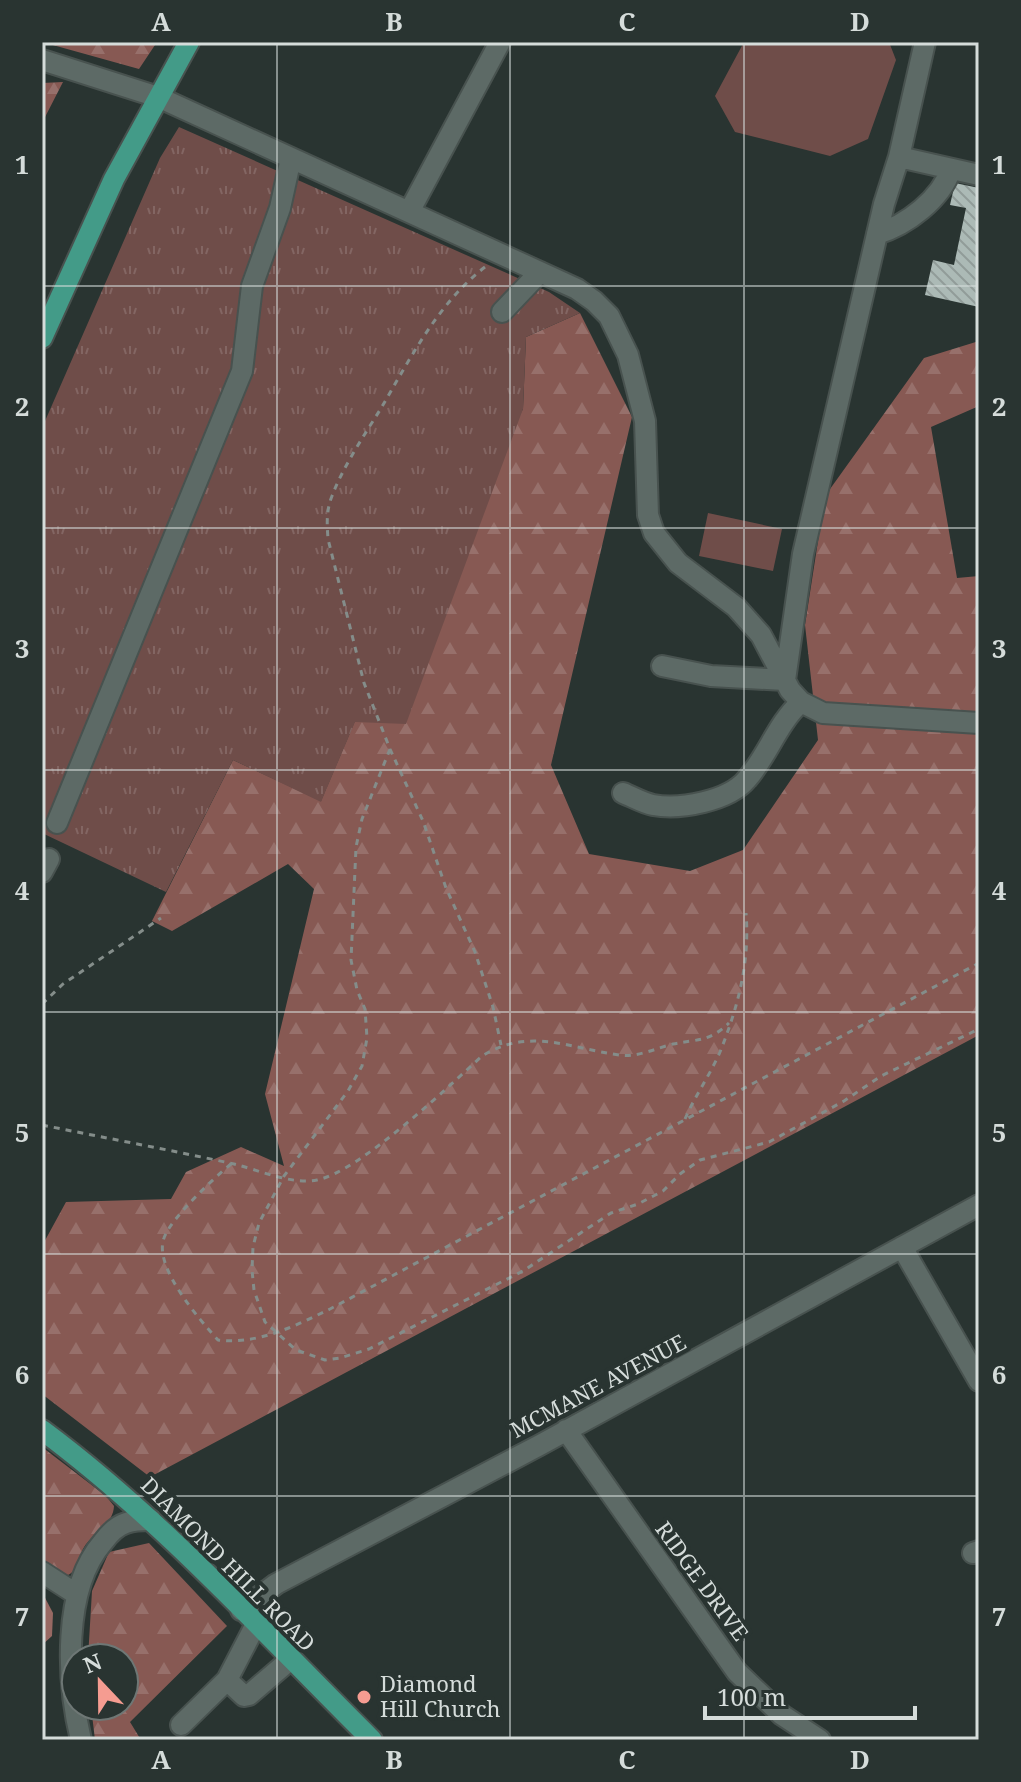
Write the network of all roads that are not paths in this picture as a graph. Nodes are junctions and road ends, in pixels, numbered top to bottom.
1 (189, 42) edge
2 (500, 42) edge
3 (925, 42) edge
4 (42, 60) edge
5 (158, 97) junction
6 (899, 157) junction
7 (291, 158) junction
8 (951, 169) junction
9 (979, 175) edge
10 (409, 212) junction
11 (877, 234) junction
12 (540, 272) junction
13 (502, 312) dead end
14 (42, 338) edge
15 (791, 639) junction
16 (765, 642) junction
17 (662, 666) dead end
18 (785, 680) junction
19 (801, 702) junction
20 (979, 723) edge
21 (623, 793) dead end
22 (57, 823) dead end
23 (979, 1205) edge
24 (902, 1247) junction
25 (979, 1381) edge
26 (42, 1430) edge
27 (566, 1430) junction
28 (151, 1520) junction
29 (42, 1572) edge
30 (76, 1594) junction
31 (248, 1617) junction
32 (291, 1659) junction
33 (227, 1680) junction
34 (181, 1725) dead end
35 (81, 1740) edge
36 (372, 1740) edge
37 (820, 1740) edge

1 - 5 main road
2 - 10 street
3 - 6 street
4 - 5 street
5 - 7 street
5 - 14 main road
6 - 8 street
6 - 11 street
7 - 10 street
7 - 22 street
8 - 9 street
8 - 11 street
10 - 12 street
11 - 15 street
12 - 13 street
12 - 16 street
15 - 16 street
15 - 18 street
16 - 18 street
17 - 18 street
18 - 19 street
19 - 20 street
19 - 21 street
23 - 24 street, MCMANE AVENUE
24 - 25 street
24 - 27 street, MCMANE AVENUE
26 - 28 main road, DIAMOND HILL ROAD
27 - 31 street, MCMANE AVENUE
27 - 37 street, RIDGE DRIVE
28 - 30 street
28 - 31 main road, DIAMOND HILL ROAD
29 - 30 street
30 - 35 street
31 - 32 main road, DIAMOND HILL ROAD
31 - 33 street
32 - 33 street
32 - 36 main road, DIAMOND HILL ROAD
33 - 34 street

